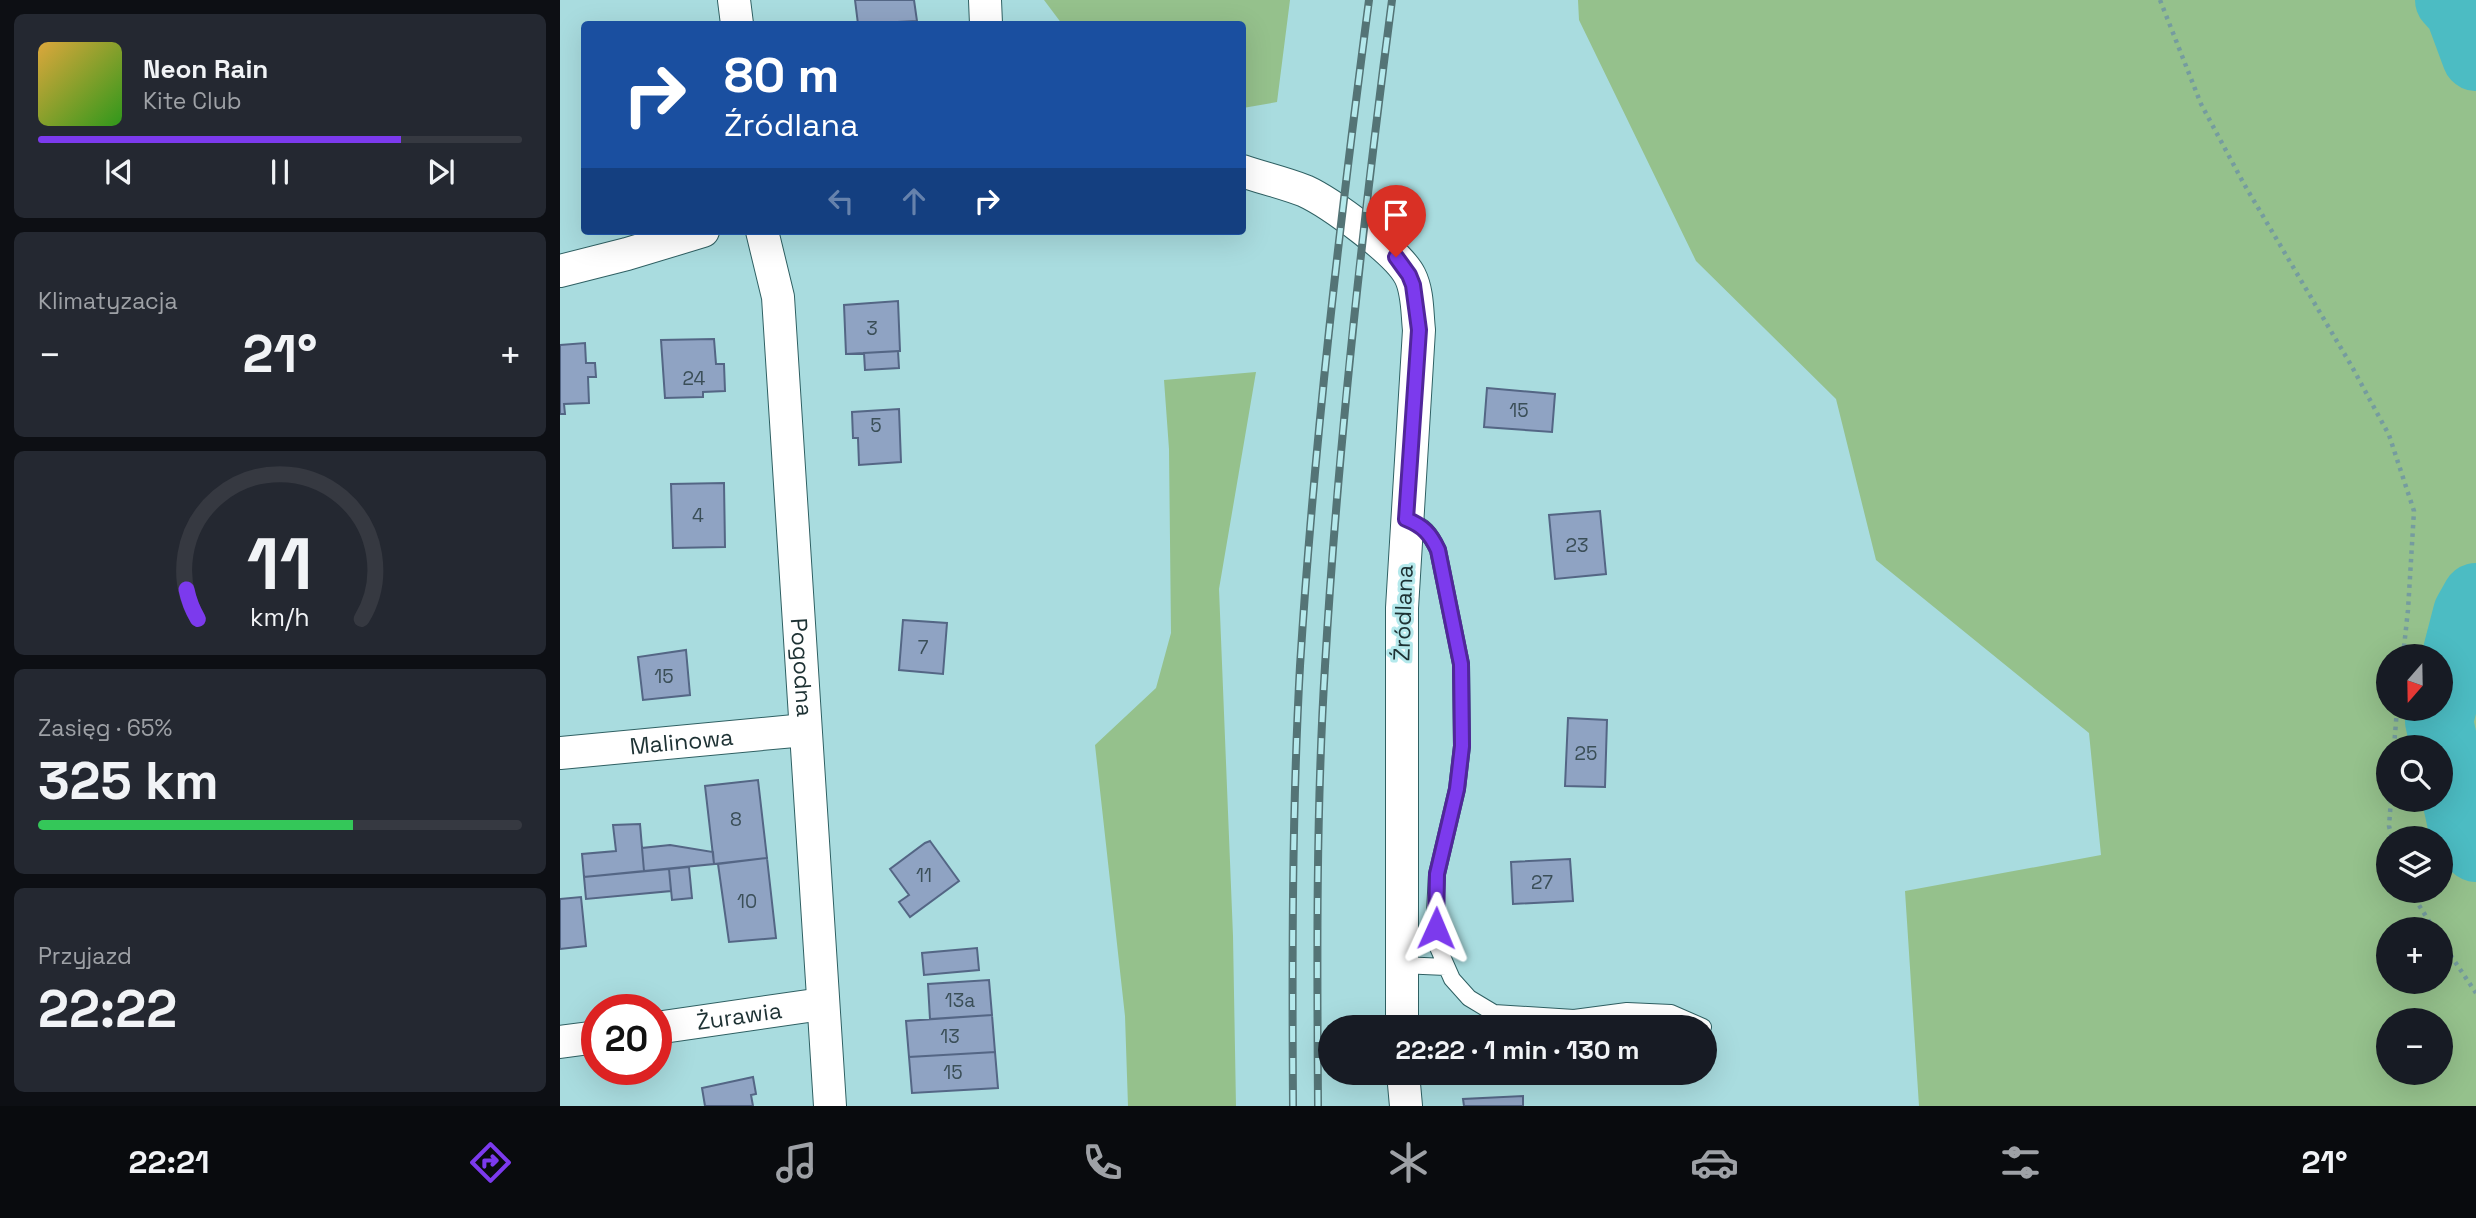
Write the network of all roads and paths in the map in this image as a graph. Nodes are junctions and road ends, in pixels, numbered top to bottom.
1 (734, 0) edge
2 (985, 0) edge
3 (2160, 0) edge
4 (737, 21) edge
5 (986, 21) edge
6 (1246, 172) edge
7 (690, 235) edge
8 (763, 235) edge
9 (560, 271) edge
10 (1406, 519) junction
11 (2404, 644) edge
12 (805, 730) junction
13 (560, 753) edge
14 (2453, 959) edge
15 (1401, 965) junction
16 (1447, 967) junction
17 (2476, 993) edge
18 (822, 1004) junction
19 (1402, 1015) edge
20 (1526, 1015) edge
21 (1597, 1015) edge
22 (1675, 1015) edge
23 (672, 1026) edge
24 (581, 1039) edge
25 (560, 1042) edge
26 (1404, 1085) edge
27 (830, 1106) edge
28 (1406, 1106) edge

1 - 4 street
2 - 5 street
3 - 11 path
6 - 10 street, Źródlana
7 - 9 street
8 - 12 street, Pogodna
10 - 15 street, Źródlana
10 - 16 lane
12 - 13 street, Malinowa
12 - 18 street, Pogodna
14 - 17 path
15 - 16 lane
15 - 19 street, Źródlana
16 - 20 lane
18 - 23 street, Żurawia
18 - 27 street, Pogodna
21 - 22 lane
24 - 25 street
26 - 28 street

